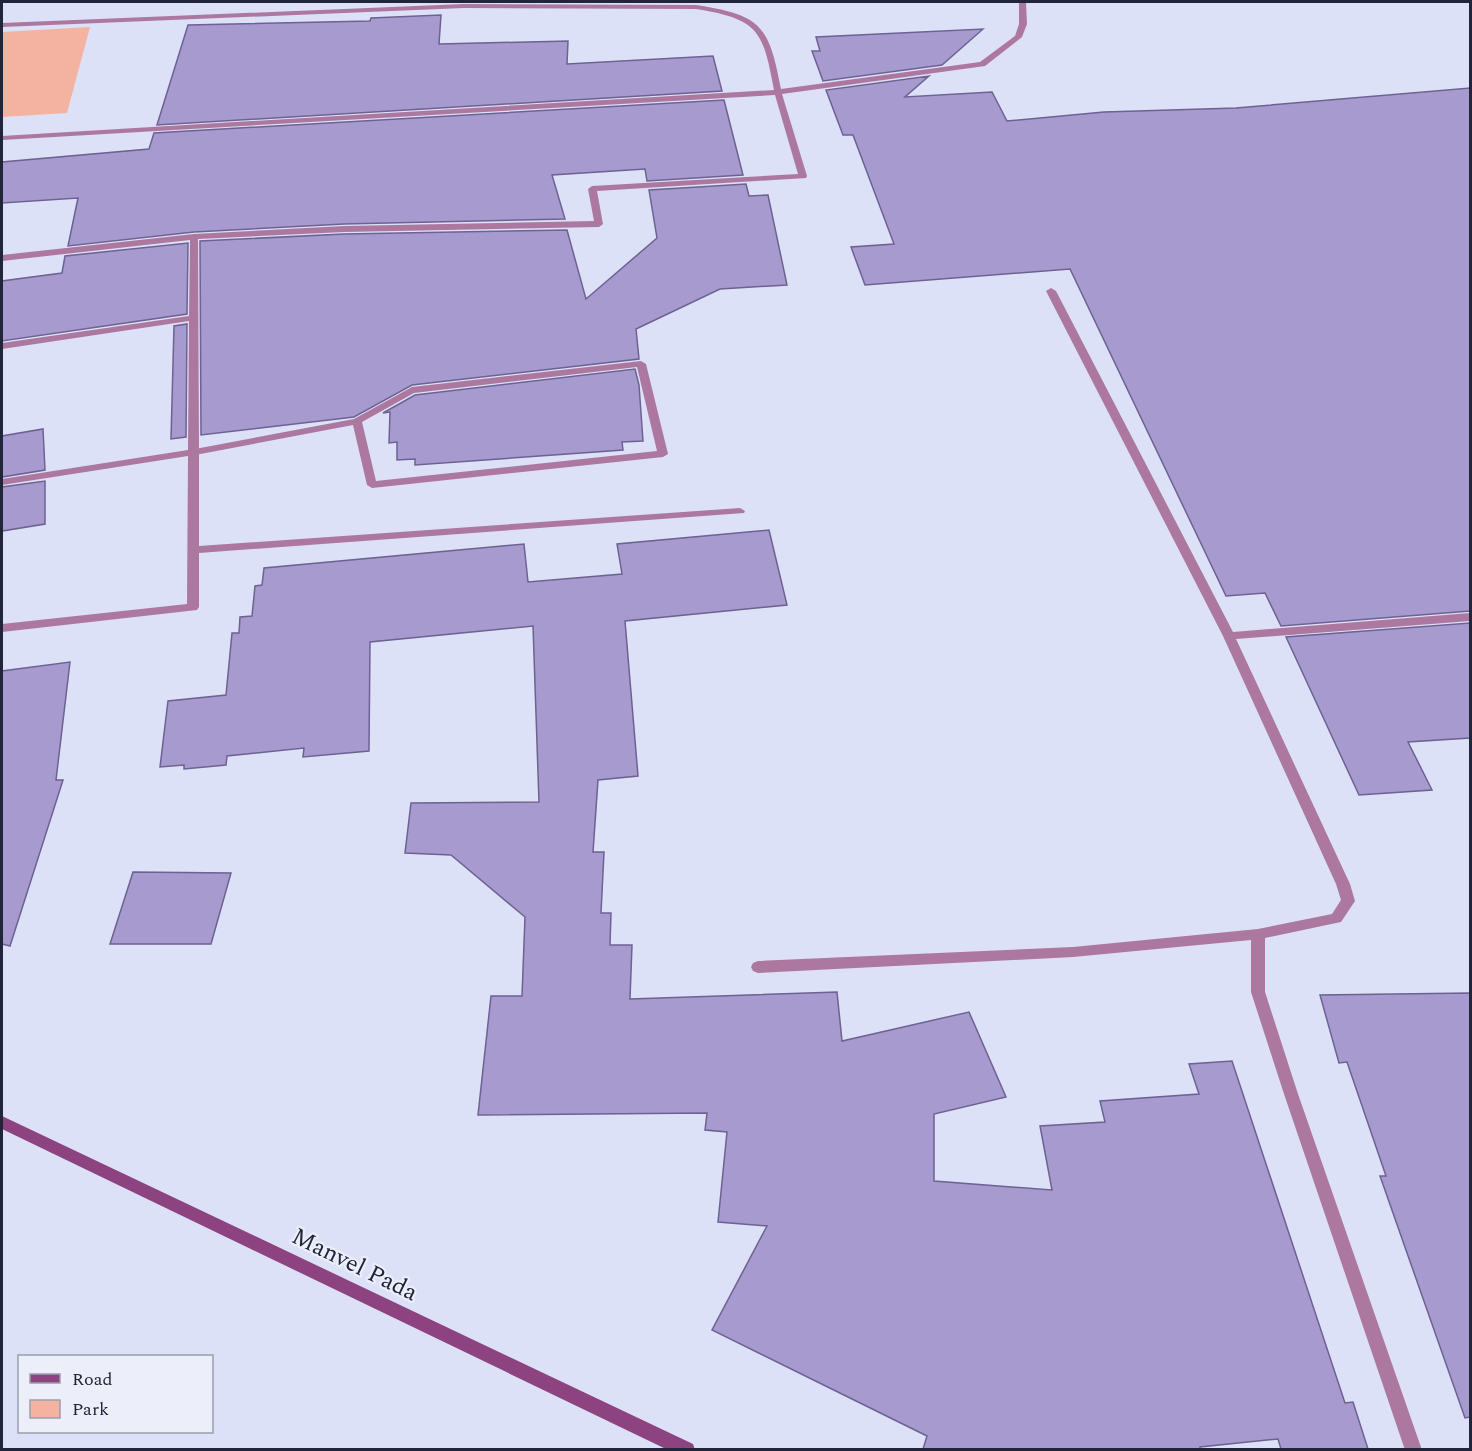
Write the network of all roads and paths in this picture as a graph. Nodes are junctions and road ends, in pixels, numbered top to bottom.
1 (1022, 2) edge
2 (2, 25) edge
3 (778, 92) junction
4 (2, 138) edge
5 (194, 237) junction
6 (2, 258) edge
7 (1051, 291) dead end
8 (193, 318) junction
9 (2, 346) edge
10 (357, 421) junction
11 (195, 452) junction
12 (2, 482) edge
13 (740, 511) dead end
14 (193, 550) junction
15 (1470, 617) edge
16 (2, 628) edge
17 (1229, 636) junction
18 (1258, 934) junction
19 (758, 968) dead end
20 (2, 1122) edge
21 (687, 1449) edge
22 (1414, 1449) edge

1 - 3 street
2 - 3 street
3 - 4 street
3 - 5 street
5 - 6 street
5 - 8 street
7 - 17 street
8 - 9 street
8 - 11 street
10 - 10 street
10 - 11 street
11 - 12 street
11 - 14 street
13 - 14 street
14 - 16 street
15 - 17 street
17 - 18 street
18 - 19 street
18 - 22 street
20 - 21 main road, Manvel Pada

